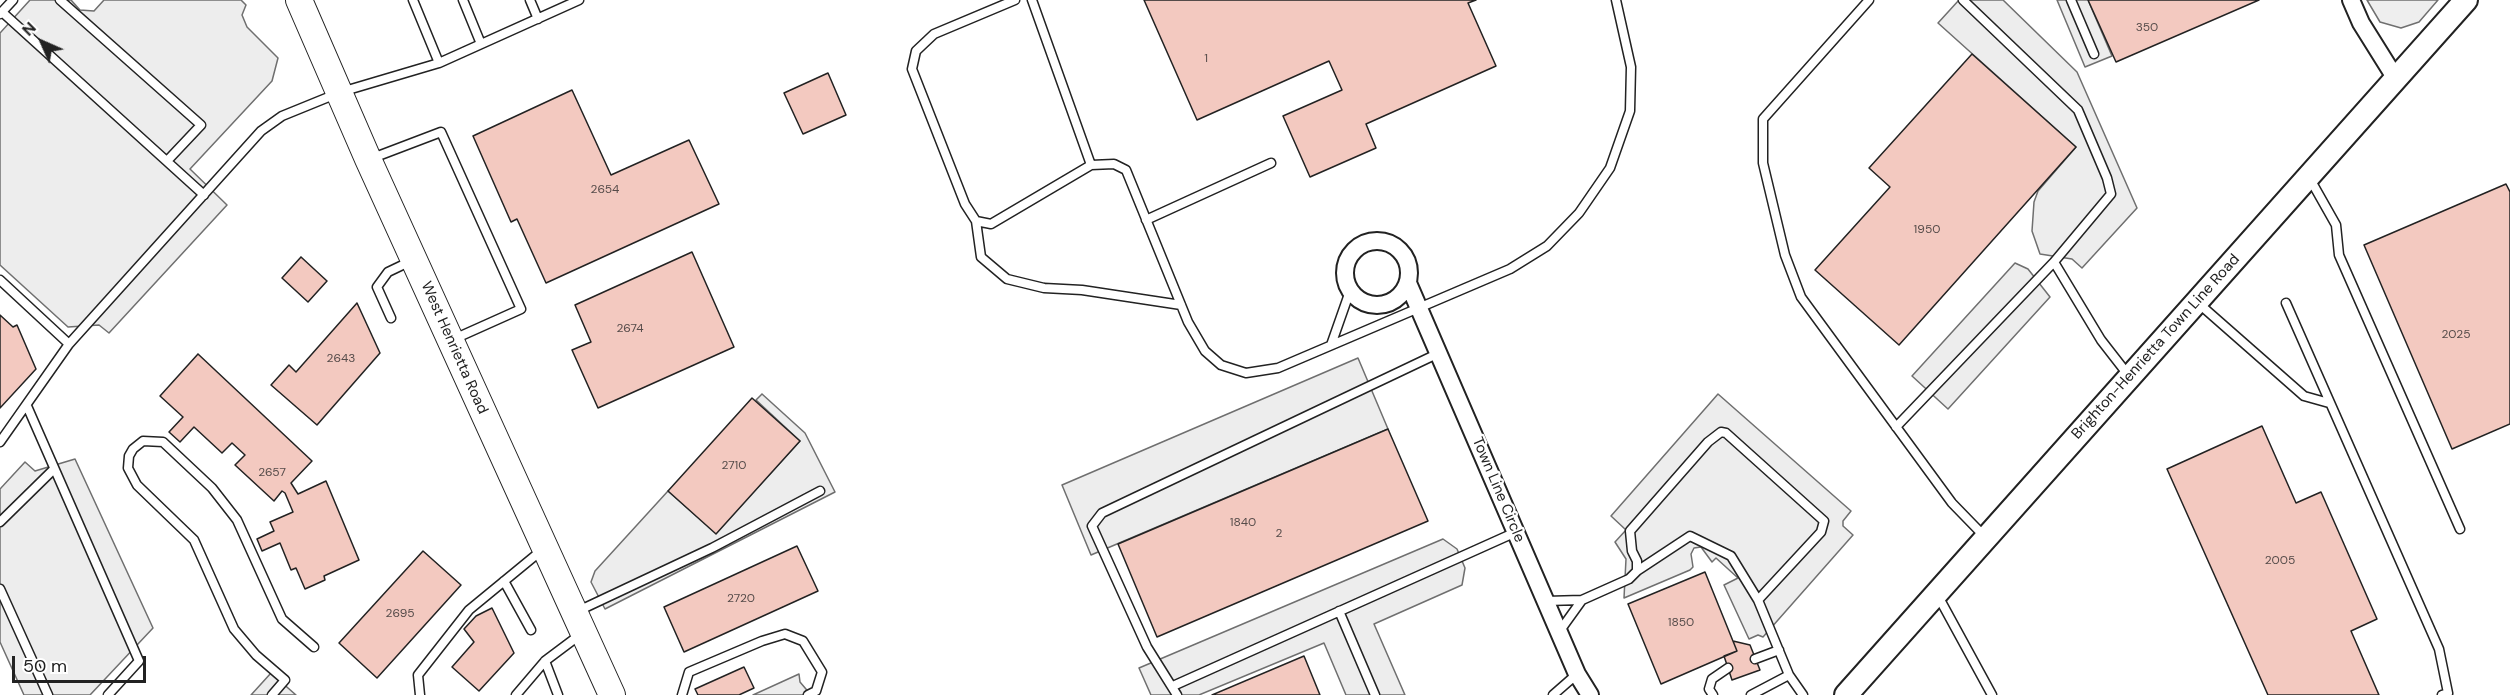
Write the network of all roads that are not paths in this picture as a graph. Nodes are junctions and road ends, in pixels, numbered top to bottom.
1 (13, 0) edge
2 (60, 0) edge
3 (299, 0) edge
4 (413, 0) edge
5 (464, 0) edge
6 (530, 0) edge
7 (579, 0) edge
8 (1015, 0) edge
9 (1032, 0) edge
10 (1616, 0) edge
11 (1869, 0) edge
12 (1963, 0) edge
13 (2071, 0) edge
14 (2351, 0) edge
15 (2466, 0) edge
16 (1, 13) edge
17 (538, 19) junction
18 (481, 44) junction
19 (2094, 54) dead end
20 (440, 63) junction
21 (2396, 79) junction
22 (341, 92) junction
23 (368, 159) junction
24 (167, 161) junction
25 (1271, 163) dead end
26 (1091, 165) junction
27 (2308, 176) junction
28 (204, 195) junction
29 (1146, 220) junction
30 (976, 221) junction
31 (414, 260) junction
32 (2054, 262) junction
33 (0, 280) edge
34 (1408, 283) junction
35 (1350, 291) junction
36 (2196, 302) junction
37 (2286, 303) dead end
38 (1181, 305) junction
39 (1420, 308) junction
40 (391, 318) dead end
41 (451, 340) junction
42 (69, 344) junction
43 (1331, 345) junction
44 (1439, 353) junction
45 (2130, 377) junction
46 (2329, 403) junction
47 (27, 406) junction
48 (1896, 427) junction
49 (0, 442) edge
50 (54, 469) junction
51 (820, 491) dead end
52 (0, 522) edge
53 (2460, 529) dead end
54 (1516, 532) junction
55 (1986, 538) junction
56 (545, 548) junction
57 (1637, 571) junction
58 (504, 581) junction
59 (0, 589) edge
60 (1936, 593) junction
61 (1582, 600) junction
62 (1758, 600) junction
63 (1546, 601) junction
64 (1339, 611) junction
65 (579, 622) junction
66 (531, 630) dead end
67 (1559, 632) junction
68 (314, 647) dead end
69 (1779, 650) junction
70 (1755, 659) dead end
71 (545, 661) junction
72 (1728, 668) dead end
73 (1577, 674) junction
74 (1789, 675) junction
75 (1173, 686) junction
76 (48, 695) edge
77 (108, 695) edge
78 (272, 695) edge
79 (420, 695) edge
80 (516, 695) edge
81 (558, 695) edge
82 (612, 695) edge
83 (682, 695) edge
84 (808, 695) edge
85 (1177, 695) edge
86 (1375, 695) edge
87 (1553, 695) edge
88 (1590, 695) edge
89 (1713, 695) edge
90 (1751, 695) edge
91 (1803, 695) edge
92 (1845, 695) edge
93 (1992, 695) edge
94 (2442, 695) edge

1 - 16 lane
2 - 24 lane
3 - 22 main road, West Henrietta Road
4 - 20 lane
5 - 18 lane
6 - 17 lane
7 - 17 lane
8 - 30 lane
9 - 26 lane
10 - 39 lane
11 - 48 lane
12 - 32 lane
13 - 19 lane
14 - 21 street
15 - 21 street, Brighton-Henrietta Town Line Road
16 - 24 lane
17 - 18 lane
18 - 20 lane
20 - 22 lane
21 - 27 street, Brighton-Henrietta Town Line Road
22 - 23 main road, West Henrietta Road
22 - 28 lane
23 - 31 main road, West Henrietta Road
23 - 41 lane
24 - 28 lane
25 - 29 lane
26 - 29 lane
26 - 30 lane
27 - 36 street, Brighton-Henrietta Town Line Road
27 - 53 lane
28 - 42 lane
29 - 38 lane
30 - 38 lane
31 - 40 lane
31 - 41 main road, West Henrietta Road
32 - 45 lane
32 - 48 lane
33 - 42 lane
34 - 35 street
34 - 35 street, Town Line Circle
34 - 39 street, Town Line Circle
35 - 43 lane
36 - 45 street, Brighton-Henrietta Town Line Road
36 - 46 lane
37 - 46 lane
38 - 43 lane
39 - 43 lane
39 - 44 street, Town Line Circle
41 - 56 main road, West Henrietta Road
42 - 47 lane
44 - 54 street, Town Line Circle
44 - 75 lane
45 - 55 street, Brighton-Henrietta Town Line Road
46 - 94 lane
47 - 49 lane
47 - 50 lane
48 - 55 lane
50 - 52 lane
50 - 77 lane
51 - 65 lane
54 - 63 street, Town Line Circle
54 - 64 lane
55 - 60 street, Brighton-Henrietta Town Line Road
56 - 58 lane
56 - 65 main road, West Henrietta Road
57 - 61 lane
57 - 62 lane
57 - 62 lane
58 - 66 lane
58 - 79 lane
59 - 76 lane
60 - 92 street, Brighton-Henrietta Town Line Road
60 - 93 lane
61 - 63 lane
61 - 67 lane
62 - 69 lane
63 - 67 street, Town Line Circle
64 - 75 lane
64 - 86 lane
65 - 71 lane
65 - 82 main road, West Henrietta Road
67 - 73 street, Town Line Circle
68 - 78 lane
69 - 70 lane
69 - 74 lane
71 - 80 lane
71 - 81 lane
72 - 89 lane
73 - 87 lane
73 - 88 street, Town Line Circle
74 - 90 lane
74 - 91 lane
75 - 85 lane
83 - 84 lane

